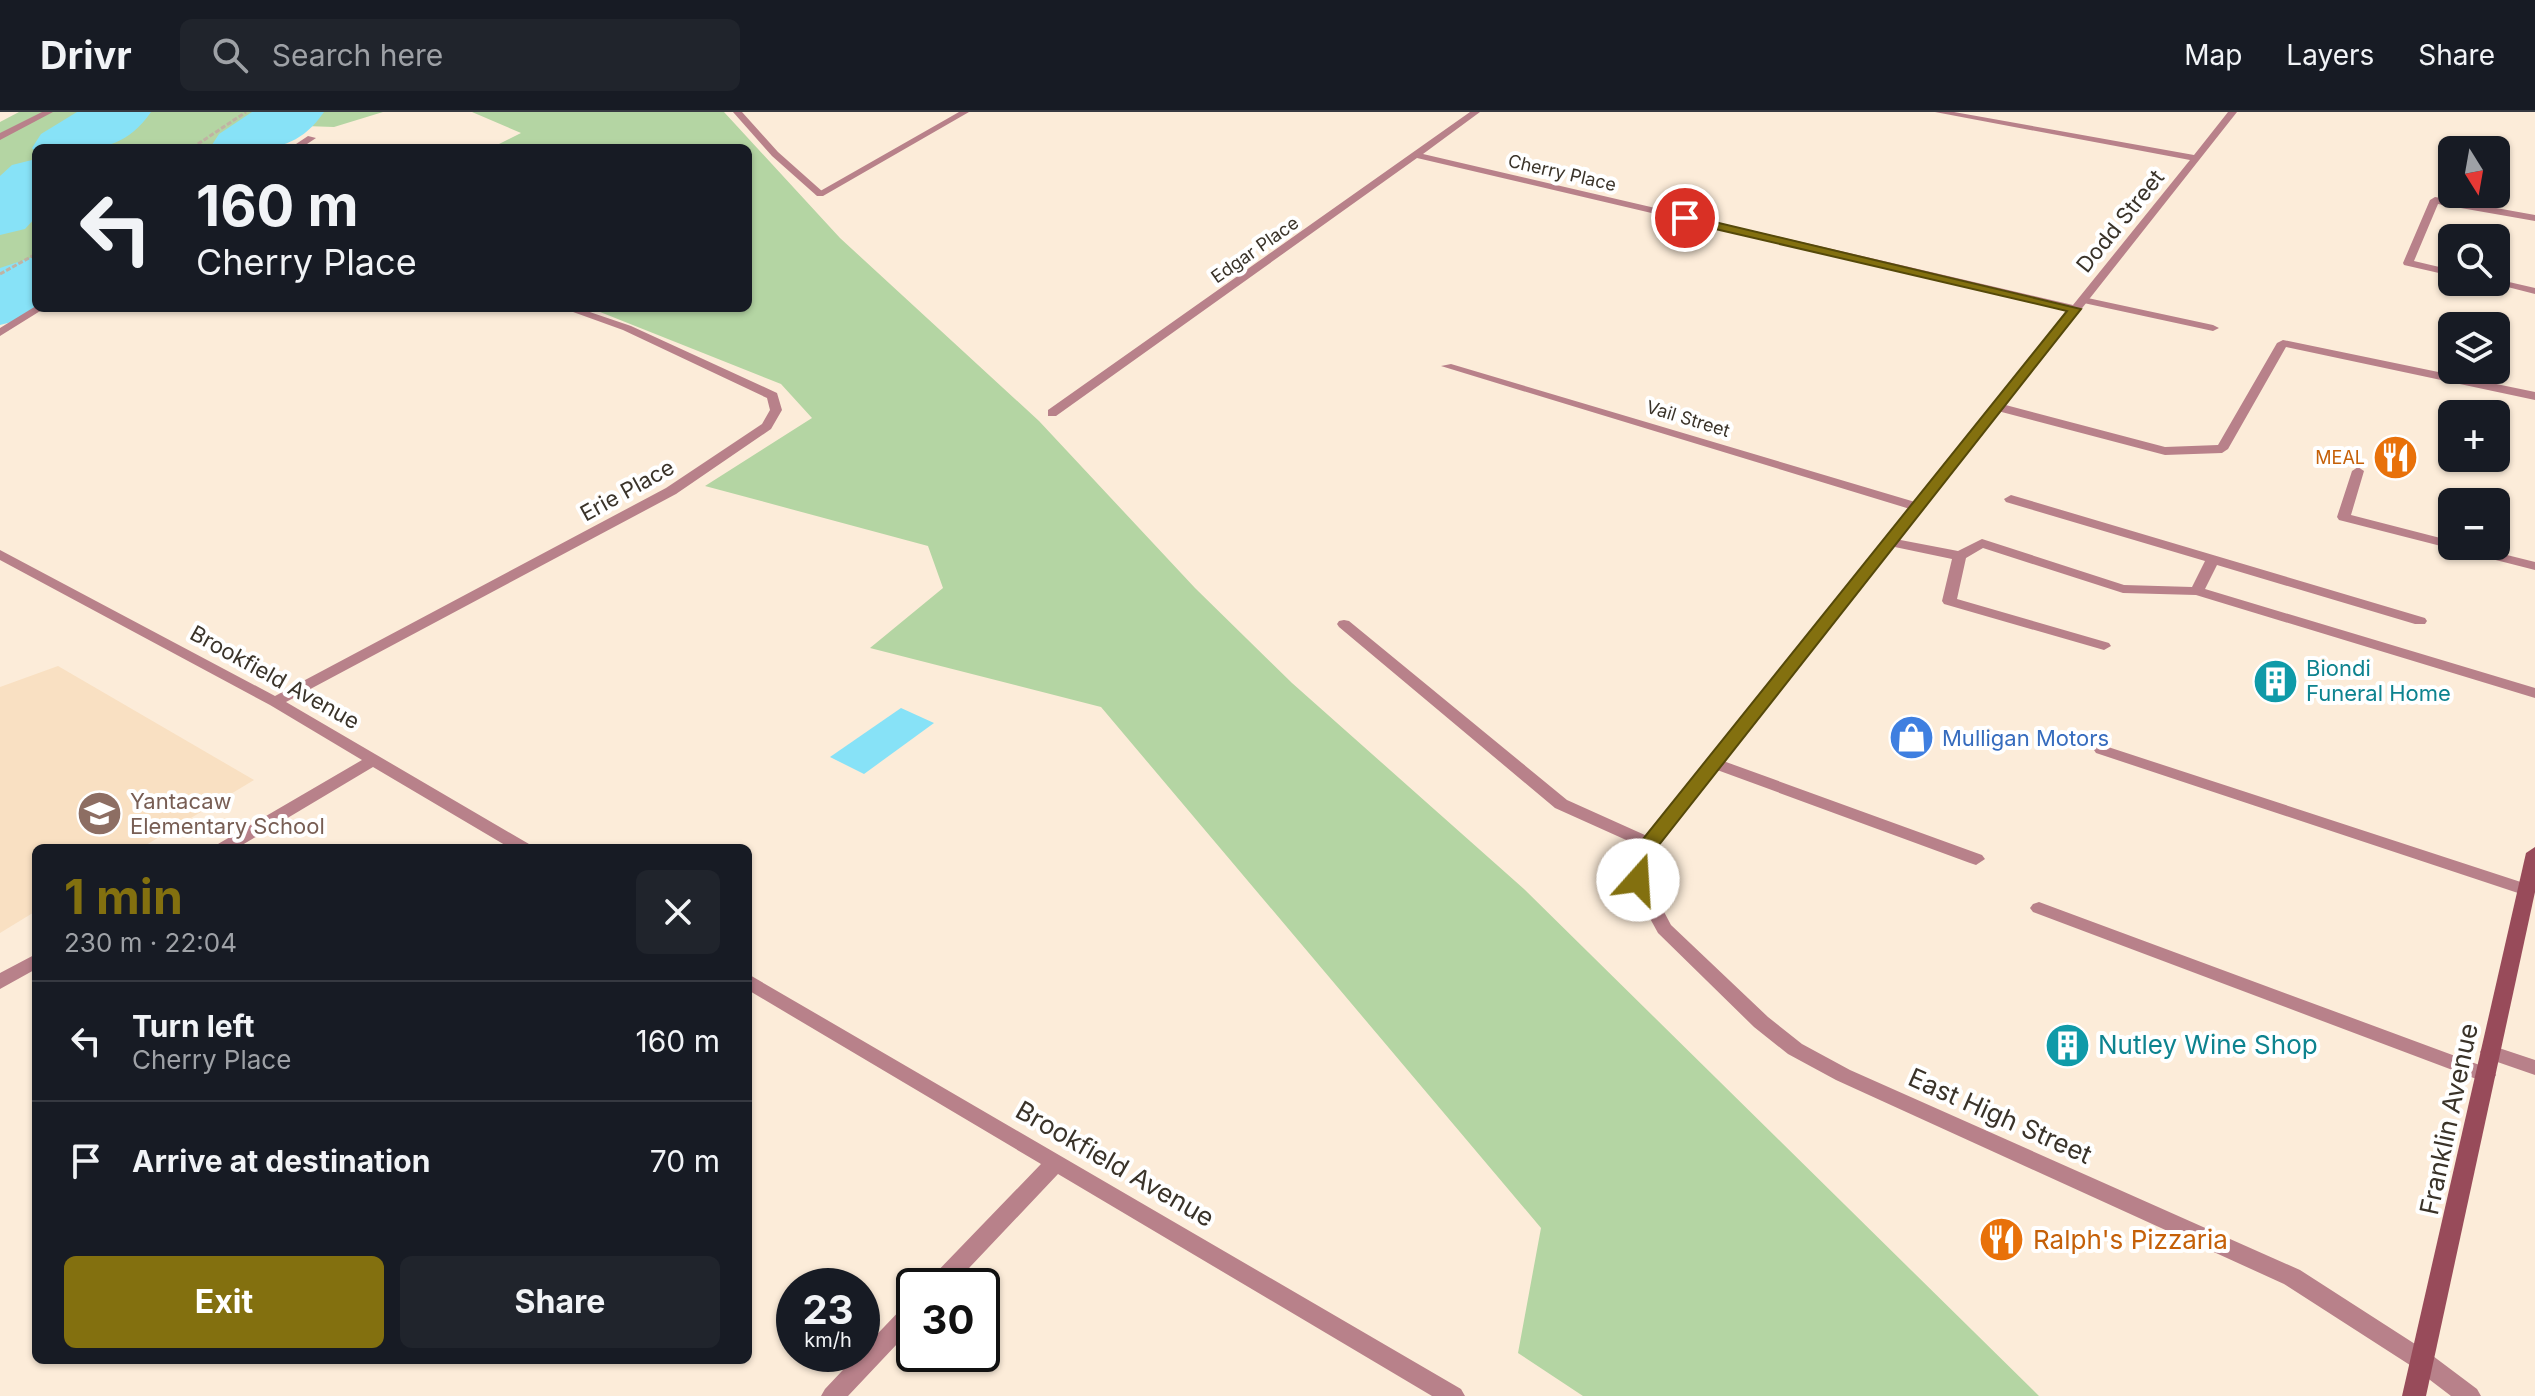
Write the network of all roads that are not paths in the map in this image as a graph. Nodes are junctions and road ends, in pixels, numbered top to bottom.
1 (49, 112) edge
2 (737, 112) edge
3 (965, 112) edge
4 (1476, 112) edge
5 (1939, 112) edge
6 (2233, 112) edge
7 (0, 137) edge
8 (311, 138) dead end
9 (301, 144) edge
10 (1416, 155) junction
11 (2196, 158) junction
12 (2535, 218) edge
13 (2438, 270) edge
14 (2510, 286) edge
15 (2535, 291) edge
16 (2079, 304) junction
17 (34, 312) edge
18 (579, 312) edge
19 (2213, 328) dead end
20 (0, 333) edge
21 (1447, 366) dead end
22 (2535, 396) edge
23 (1998, 407) junction
24 (1052, 413) dead end
25 (2358, 471) dead end
26 (2011, 499) dead end
27 (1918, 507) junction
28 (1890, 542) junction
29 (2438, 542) edge
30 (0, 554) edge
31 (1960, 556) junction
32 (2213, 560) junction
33 (2510, 560) edge
34 (2535, 566) edge
35 (2197, 591) junction
36 (2420, 621) dead end
37 (1344, 624) dead end
38 (2104, 646) dead end
39 (2535, 693) edge
40 (275, 702) junction
41 (2102, 750) dead end
42 (373, 760) junction
43 (1715, 763) junction
44 (231, 844) edge
45 (516, 844) edge
46 (1650, 844) junction
47 (2535, 853) edge
48 (1976, 859) dead end
49 (2527, 890) junction
50 (2039, 908) dead end
51 (32, 962) edge
52 (0, 982) edge
53 (752, 983) edge
54 (2490, 1052) junction
55 (2535, 1068) edge
56 (2486, 1075) junction
57 (1056, 1162) junction
58 (955, 1268) edge
59 (896, 1330) edge
60 (2421, 1360) junction
61 (833, 1396) edge
62 (1453, 1396) edge
63 (2414, 1396) edge
64 (2469, 1396) edge

1 - 7 street
2 - 3 street
4 - 10 street, Edgar Place
5 - 11 street
6 - 11 street, Dodd Street
8 - 9 street
10 - 16 street, Cherry Place
10 - 24 street, Edgar Place
11 - 16 street, Dodd Street
12 - 13 street
14 - 15 street
16 - 19 street, Cherry Place
16 - 23 street, Dodd Street
17 - 20 street
18 - 40 street, Erie Place
21 - 27 street, Vail Street
22 - 23 street
23 - 27 street, Dodd Street
25 - 29 street
26 - 32 street
27 - 28 street, Dodd Street
28 - 31 street
28 - 43 street, Dodd Street
30 - 40 street, Brookfield Avenue
31 - 35 street
31 - 38 street
32 - 35 street
32 - 36 street
33 - 34 street
35 - 39 street
37 - 46 street
40 - 42 street, Brookfield Avenue
41 - 49 street
42 - 44 street
42 - 45 street, Brookfield Avenue
43 - 46 street, Dodd Street
43 - 48 street
46 - 60 street, East High Street
47 - 49 main road, Franklin Avenue
49 - 54 main road, Franklin Avenue
50 - 56 street
51 - 52 street
53 - 57 street, Brookfield Avenue
54 - 55 street
54 - 56 main road, Franklin Avenue
56 - 60 main road, Franklin Avenue
57 - 58 street
57 - 62 street, Brookfield Avenue
59 - 61 street
60 - 63 main road, Franklin Avenue
60 - 64 street, East High Street

